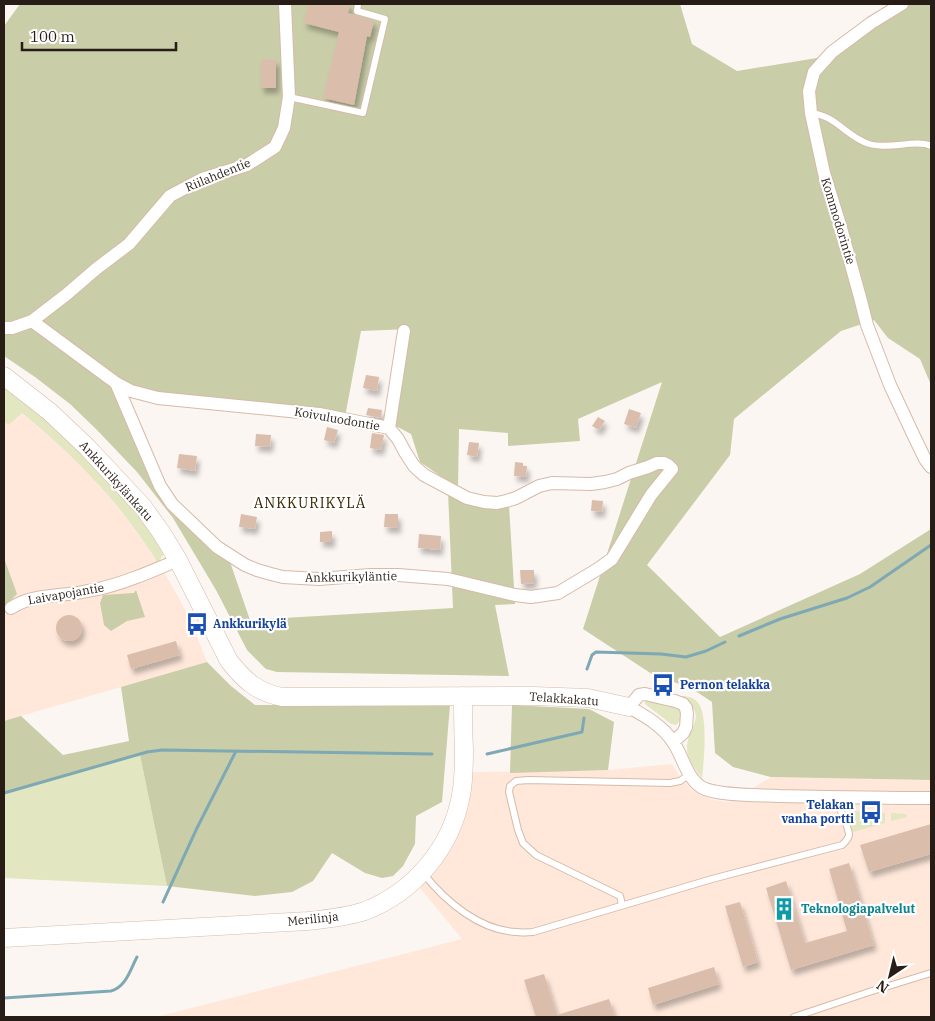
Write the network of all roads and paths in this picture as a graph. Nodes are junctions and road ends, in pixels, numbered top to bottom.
1 (285, 4) edge
2 (358, 4) edge
3 (902, 4) edge
4 (289, 97) junction
5 (811, 113) junction
6 (931, 146) edge
7 (32, 321) junction
8 (4, 328) edge
9 (404, 331) dead end
10 (4, 376) edge
11 (116, 383) junction
12 (389, 428) junction
13 (931, 467) edge
14 (672, 469) joint
15 (178, 560) junction
16 (11, 608) dead end
17 (230, 661) joint
18 (463, 696) junction
19 (629, 707) junction
20 (673, 742) junction
21 (690, 774) junction
22 (835, 797) junction
23 (931, 798) edge
24 (422, 872) junction
25 (622, 905) junction
26 (4, 938) edge
27 (931, 973) edge
28 (794, 1017) edge

1 - 4 street, Riilahdentie
2 - 4 lane
3 - 5 street, Kommodorintie
4 - 7 street, Riilahdentie
5 - 6 lane
5 - 13 street, Kommodorintie
7 - 8 street, Riilahdentie
7 - 11 street
9 - 12 street
10 - 15 street, Ankkurikylänkatu
11 - 12 street, Koivuluodontie
11 - 14 street, Ankkurikyläntie
12 - 14 street, Koivuluodontie
15 - 16 street, Laivapojantie
15 - 17 street, Ankkurikylänkatu
17 - 18 street, Telakkakatu
18 - 19 street, Telakkakatu
18 - 24 street, Merilinja
19 - 20 street, Telakkakatu
19 - 20 street
20 - 21 street, Telakkakatu
21 - 22 street, Telakkakatu
21 - 25 lane
22 - 23 street, Telakkakatu
22 - 25 lane
24 - 25 lane
24 - 26 street, Merilinja
27 - 28 lane

